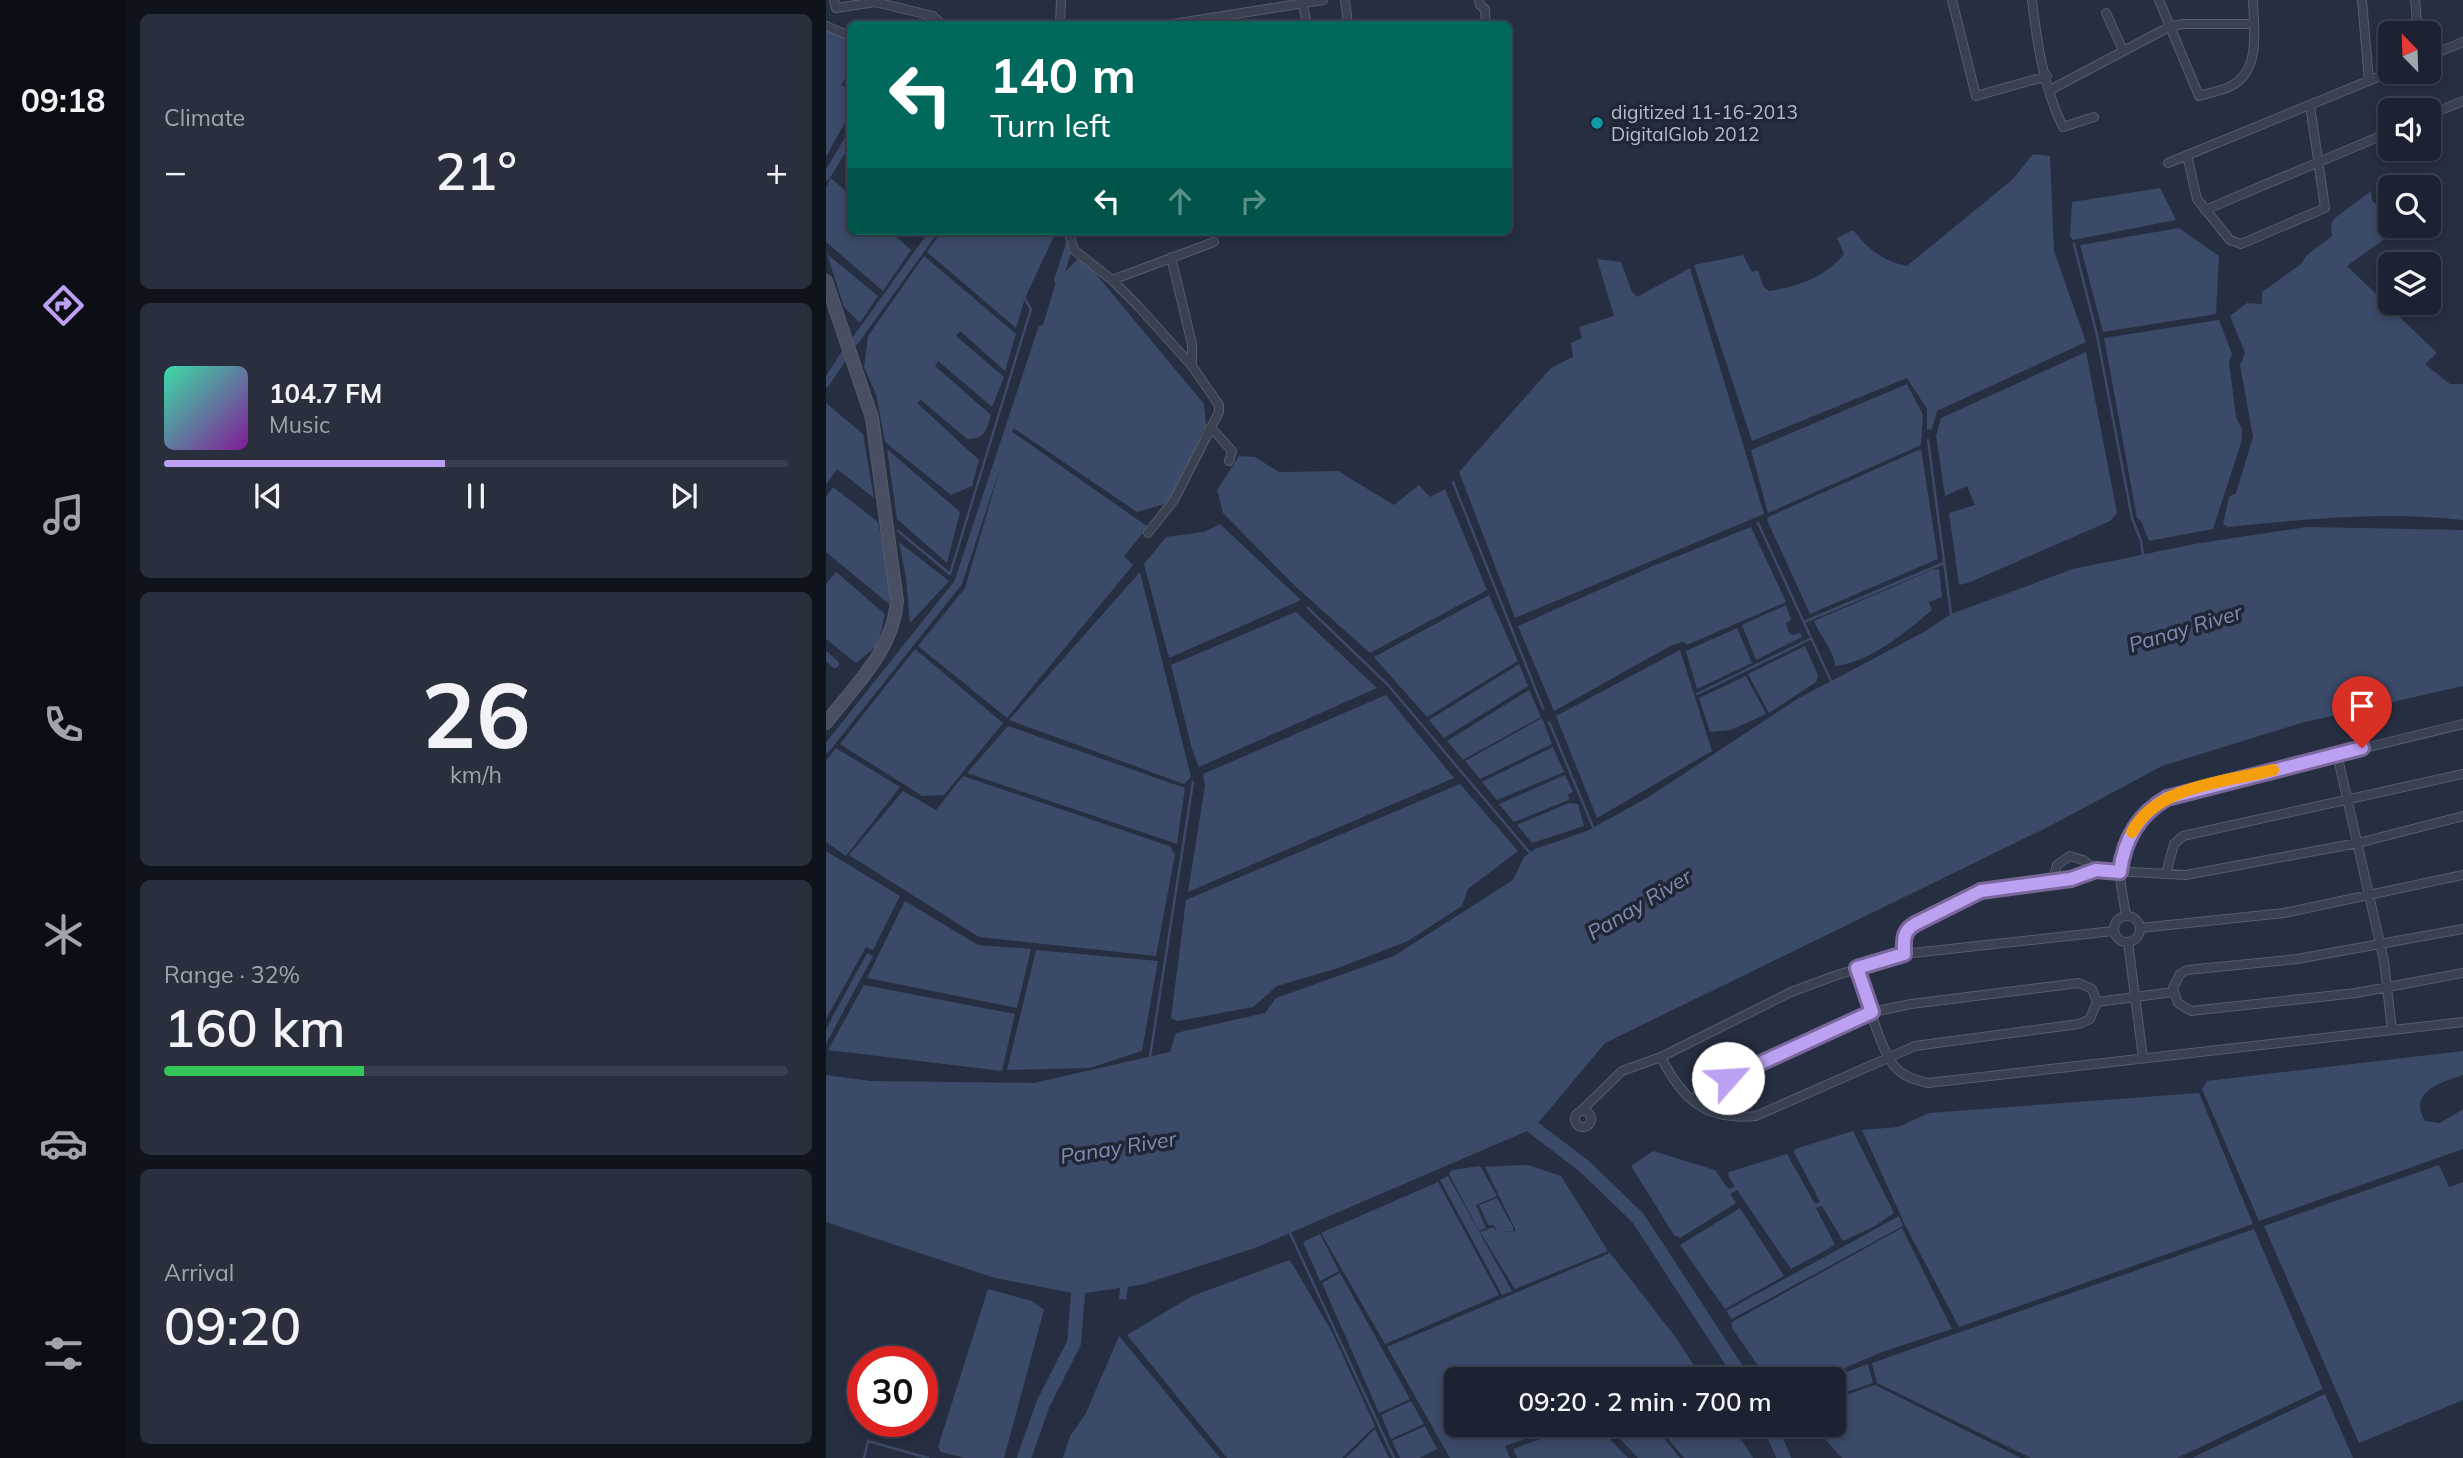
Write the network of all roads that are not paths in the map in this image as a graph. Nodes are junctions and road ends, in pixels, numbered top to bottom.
1 (834, 0) edge
2 (1061, 0) edge
3 (1323, 0) edge
4 (1345, 0) edge
5 (1479, 0) edge
6 (1952, 0) edge
7 (2032, 0) edge
8 (2159, 0) edge
9 (2253, 0) edge
10 (2362, 0) edge
11 (2415, 0) edge
12 (1302, 2) edge
13 (2106, 13) dead end
14 (938, 21) edge
15 (1060, 21) edge
16 (1191, 21) edge
17 (1306, 21) edge
18 (1348, 21) edge
19 (1486, 21) edge
20 (2417, 21) edge
21 (2254, 24) junction
22 (826, 26) edge
23 (2169, 27) junction
24 (847, 35) edge
25 (2463, 42) edge
26 (2123, 50) junction
27 (2441, 51) edge
28 (2047, 76) junction
29 (2378, 77) edge
30 (2369, 80) junction
31 (2050, 90) junction
32 (2463, 101) edge
33 (2310, 105) junction
34 (2441, 110) edge
35 (2094, 117) dead end
36 (2378, 137) edge
37 (2187, 155) junction
38 (2168, 163) dead end
39 (2317, 163) junction
40 (2205, 210) junction
41 (1069, 235) edge
42 (1214, 242) dead end
43 (1171, 257) junction
44 (1112, 279) junction
45 (826, 281) edge
46 (1192, 366) junction
47 (1209, 429) junction
48 (1228, 461) dead end
49 (1148, 533) dead end
50 (826, 723) edge
51 (2463, 724) edge
52 (2337, 754) junction
53 (2463, 774) edge
54 (2347, 802) junction
55 (2463, 816) edge
56 (2358, 843) junction
57 (2096, 870) junction
58 (2120, 872) junction
59 (2166, 874) junction
60 (2463, 875) edge
61 (2053, 880) junction
62 (2370, 894) junction
63 (2126, 915) junction
64 (2140, 928) junction
65 (2463, 929) edge
66 (2113, 931) junction
67 (2129, 942) junction
68 (2380, 944) junction
69 (1904, 954) junction
70 (1857, 968) junction
71 (2463, 973) edge
72 (2387, 986) junction
73 (2173, 992) junction
74 (2134, 998) junction
75 (2097, 1002) junction
76 (1872, 1012) junction
77 (2463, 1022) edge
78 (2392, 1030) junction
79 (1661, 1056) junction
80 (1887, 1056) junction
81 (2143, 1058) junction
82 (1691, 1099) junction
83 (1582, 1110) dead end

1 - 14 street
2 - 15 street
3 - 12 street
4 - 18 street
5 - 19 street
6 - 28 street
7 - 28 street
8 - 23 street
9 - 21 street
10 - 30 street
11 - 20 street
12 - 16 street
12 - 17 street
13 - 26 street
21 - 23 street
21 - 23 street
22 - 24 street
23 - 26 street
25 - 27 street
26 - 31 street
28 - 31 street
29 - 30 street
30 - 33 street
31 - 35 street
32 - 34 street
33 - 37 street
33 - 39 street
36 - 39 street
37 - 38 street
37 - 40 street
39 - 40 street
39 - 40 street
41 - 44 street
42 - 43 street
43 - 44 street
43 - 46 street
44 - 46 street
45 - 50 main road
46 - 47 street
47 - 48 street
47 - 49 street
51 - 52 street
52 - 54 street
52 - 58 street
53 - 54 street
54 - 56 street
54 - 59 street
55 - 56 street
56 - 59 street
56 - 62 street
57 - 58 street
57 - 61 street
57 - 61 street
58 - 59 street
58 - 63 street
60 - 62 street
61 - 69 street
62 - 64 street
62 - 68 street
63 - 64 street
63 - 66 street
64 - 67 street
65 - 68 street
66 - 67 street
66 - 69 street
67 - 74 street
68 - 72 street
68 - 73 street
69 - 70 street
70 - 76 street
70 - 79 street
71 - 72 street
72 - 73 street
72 - 78 street
73 - 74 street
74 - 75 street
74 - 81 street
75 - 76 street
75 - 80 street
76 - 80 street
76 - 82 street
77 - 78 street
78 - 81 street
79 - 82 street
79 - 83 street
80 - 81 street
80 - 82 street

